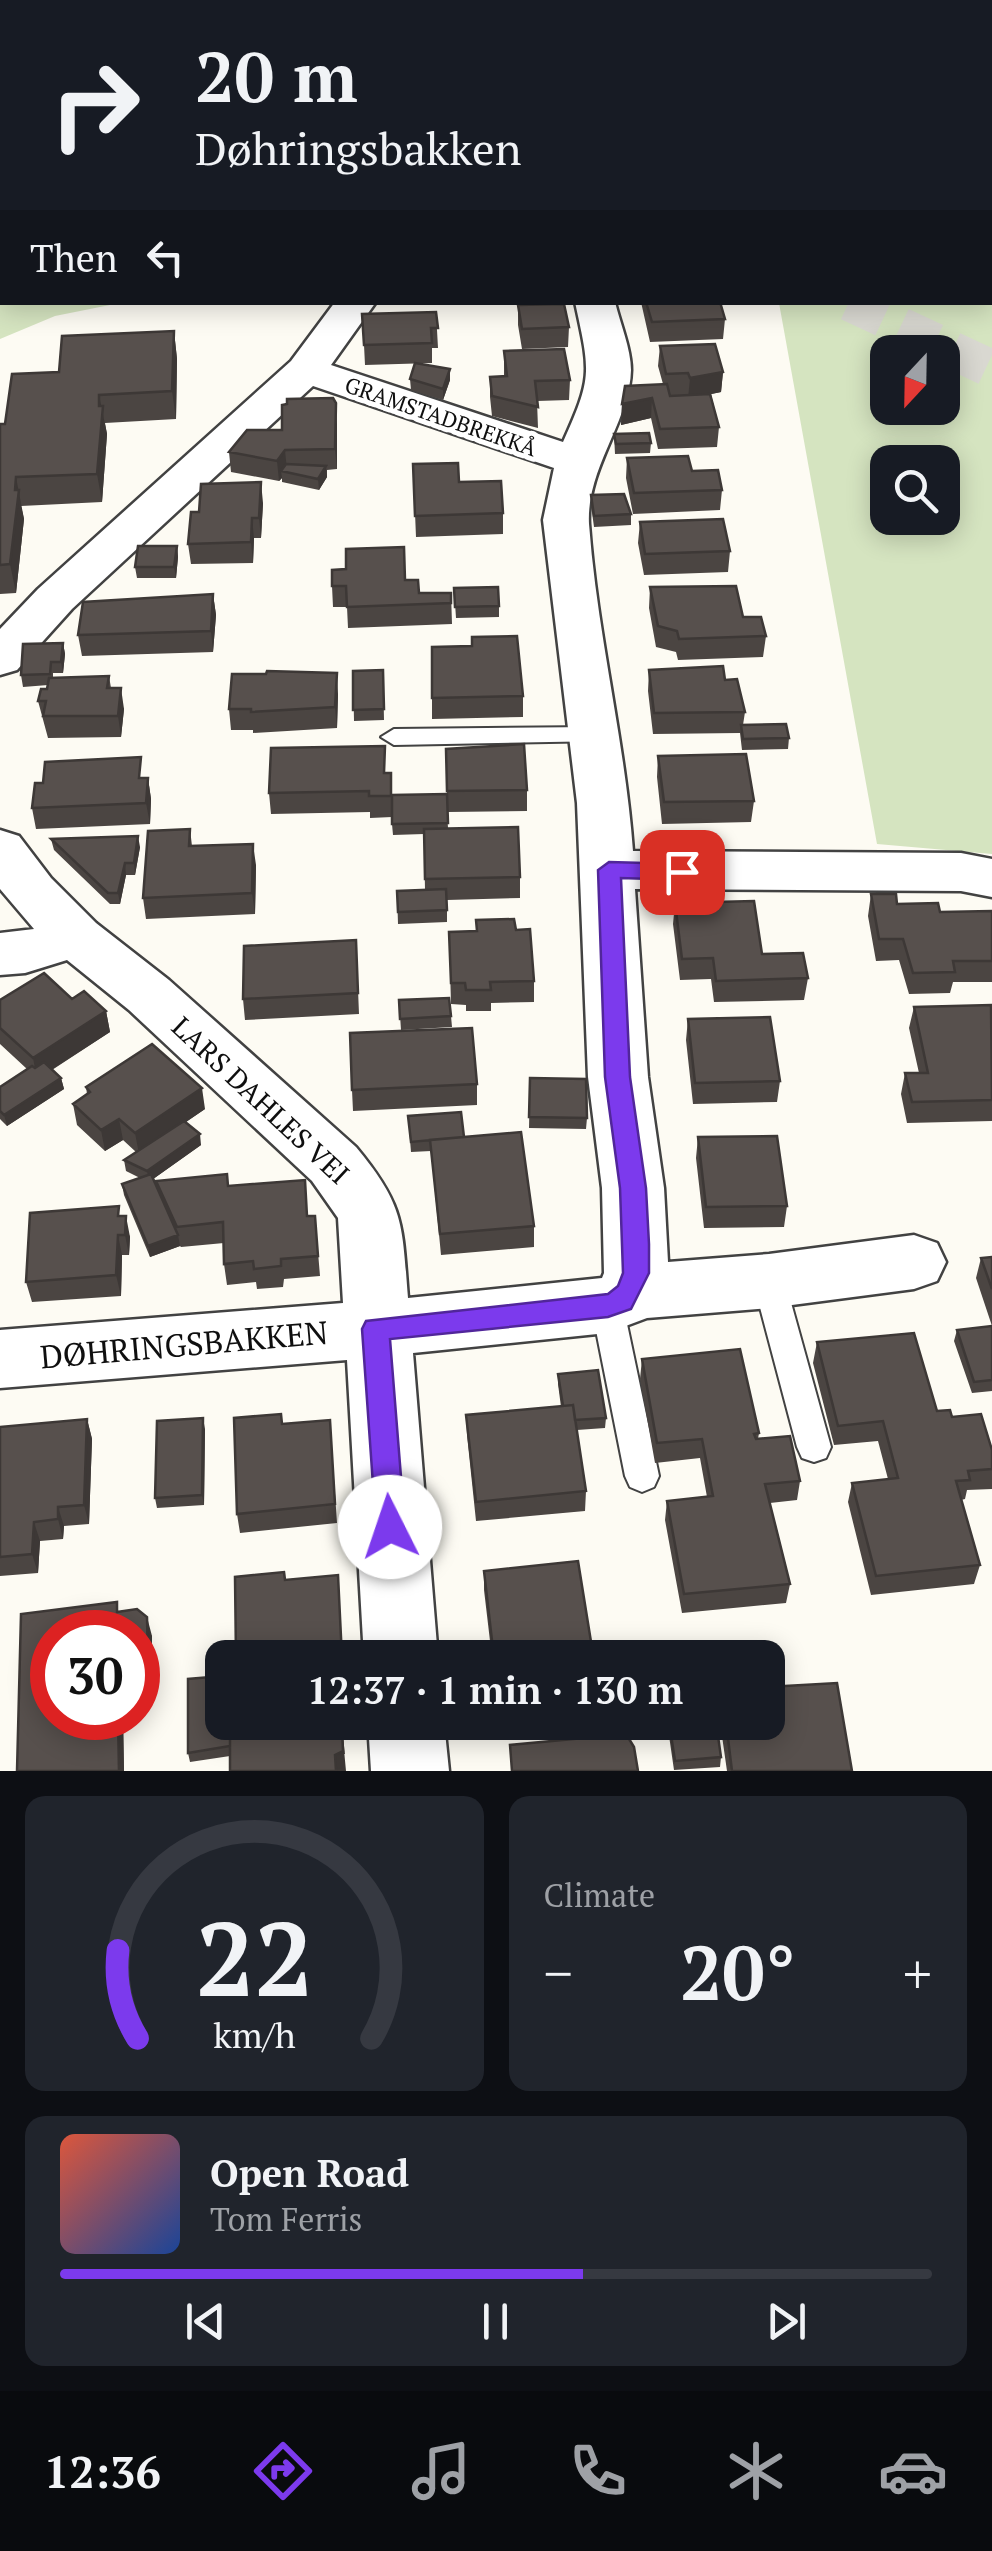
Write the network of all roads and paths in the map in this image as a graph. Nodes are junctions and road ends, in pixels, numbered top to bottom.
1 (354, 305) edge
2 (597, 305) edge
3 (306, 370) junction
4 (577, 462) junction
5 (0, 659) edge
6 (596, 735) junction
7 (394, 737) dead end
8 (0, 849) edge
9 (609, 870) junction
10 (992, 878) edge
11 (76, 937) junction
12 (0, 954) edge
13 (914, 1262) dead end
14 (769, 1281) junction
15 (618, 1299) junction
16 (376, 1329) junction
17 (0, 1359) edge
18 (814, 1448) dead end
19 (642, 1476) dead end
20 (400, 1640) edge
21 (407, 1740) edge
22 (410, 1771) edge

1 - 3 street
2 - 4 street
3 - 4 street, GRAMSTADBREKKÅ
3 - 5 street
4 - 6 street
6 - 7 lane
6 - 9 street
8 - 11 street, LARS DAHLES VEI
9 - 10 street
9 - 15 street
11 - 12 street
11 - 16 street, LARS DAHLES VEI
13 - 14 street, DØHRINGSBAKKEN
14 - 15 street, DØHRINGSBAKKEN
14 - 18 lane
15 - 16 street, DØHRINGSBAKKEN
15 - 19 lane
16 - 17 street, DØHRINGSBAKKEN
16 - 20 street, LARS DAHLES VEI
21 - 22 street

